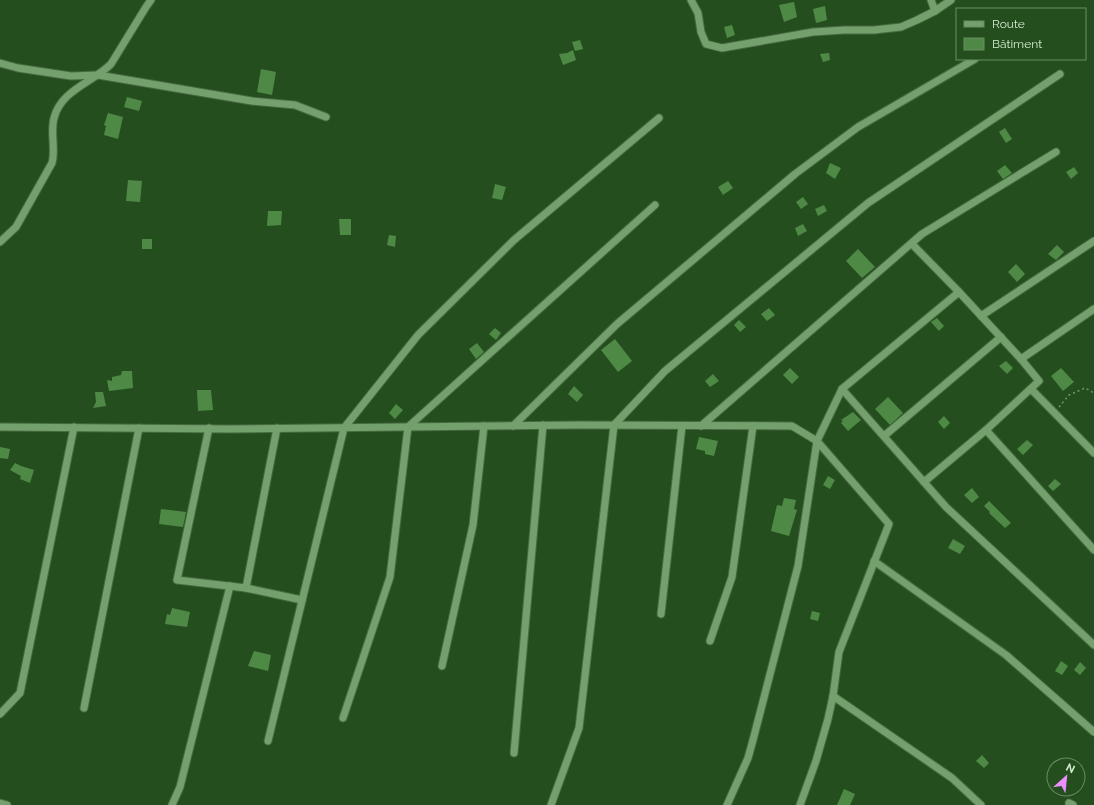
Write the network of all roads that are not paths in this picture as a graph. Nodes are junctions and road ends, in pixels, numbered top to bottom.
1 (151, 0) edge
2 (691, 0) edge
3 (931, 0) edge
4 (951, 0) edge
5 (935, 11) junction
6 (973, 60) edge
7 (0, 63) edge
8 (1060, 74) dead end
9 (98, 75) junction
10 (326, 116) dead end
11 (659, 118) dead end
12 (1056, 152) dead end
13 (655, 205) dead end
14 (1094, 241) edge
15 (0, 242) edge
16 (912, 244) junction
17 (959, 292) junction
18 (1094, 309) edge
19 (982, 316) junction
20 (1001, 337) junction
21 (1021, 359) junction
22 (842, 389) junction
23 (1031, 389) junction
24 (614, 425) junction
25 (484, 426) junction
26 (513, 426) junction
27 (543, 426) junction
28 (682, 426) junction
29 (701, 426) junction
30 (753, 426) junction
31 (0, 427) edge
32 (74, 427) junction
33 (408, 427) junction
34 (139, 428) junction
35 (209, 428) junction
36 (277, 428) junction
37 (344, 428) junction
38 (986, 430) junction
39 (884, 436) junction
40 (817, 441) junction
41 (1094, 453) edge
42 (924, 482) junction
43 (1094, 550) edge
44 (874, 561) junction
45 (230, 586) junction
46 (246, 588) junction
47 (302, 600) junction
48 (661, 614) dead end
49 (710, 641) dead end
50 (1094, 645) edge
51 (442, 666) dead end
52 (833, 696) junction
53 (84, 708) dead end
54 (0, 714) edge
55 (343, 718) dead end
56 (1094, 732) edge
57 (268, 741) dead end
58 (514, 753) dead end
59 (0, 803) edge
60 (7, 805) edge
61 (172, 805) edge
62 (551, 805) edge
63 (727, 805) edge
64 (800, 805) edge
65 (981, 805) edge

1 - 9 street
2 - 5 street
3 - 5 street
4 - 5 street
6 - 26 street
7 - 9 street
8 - 24 street
9 - 10 street
9 - 15 street
11 - 37 street
12 - 16 street
13 - 33 street
14 - 19 street
16 - 17 street
16 - 29 street
17 - 19 street
17 - 22 street
18 - 21 street
19 - 20 street
20 - 21 street
20 - 39 street
21 - 23 street
22 - 39 street
22 - 40 street
23 - 38 street
23 - 41 street
24 - 27 street
24 - 28 street
24 - 62 street
25 - 26 street
25 - 33 street
25 - 51 street
26 - 27 street
27 - 58 street
28 - 29 street
28 - 48 street
29 - 30 street
30 - 40 street
30 - 49 street
31 - 32 street
32 - 34 street
32 - 54 street
33 - 37 street
33 - 55 street
34 - 35 street
34 - 53 street
35 - 36 street
35 - 45 street
36 - 37 street
36 - 46 street
37 - 47 street
38 - 42 street
38 - 43 street
39 - 42 street
40 - 44 street
40 - 63 street
42 - 50 street
44 - 52 street
44 - 56 street
45 - 46 street
45 - 61 street
46 - 47 street
47 - 57 street
52 - 64 street
52 - 65 street
59 - 60 street

